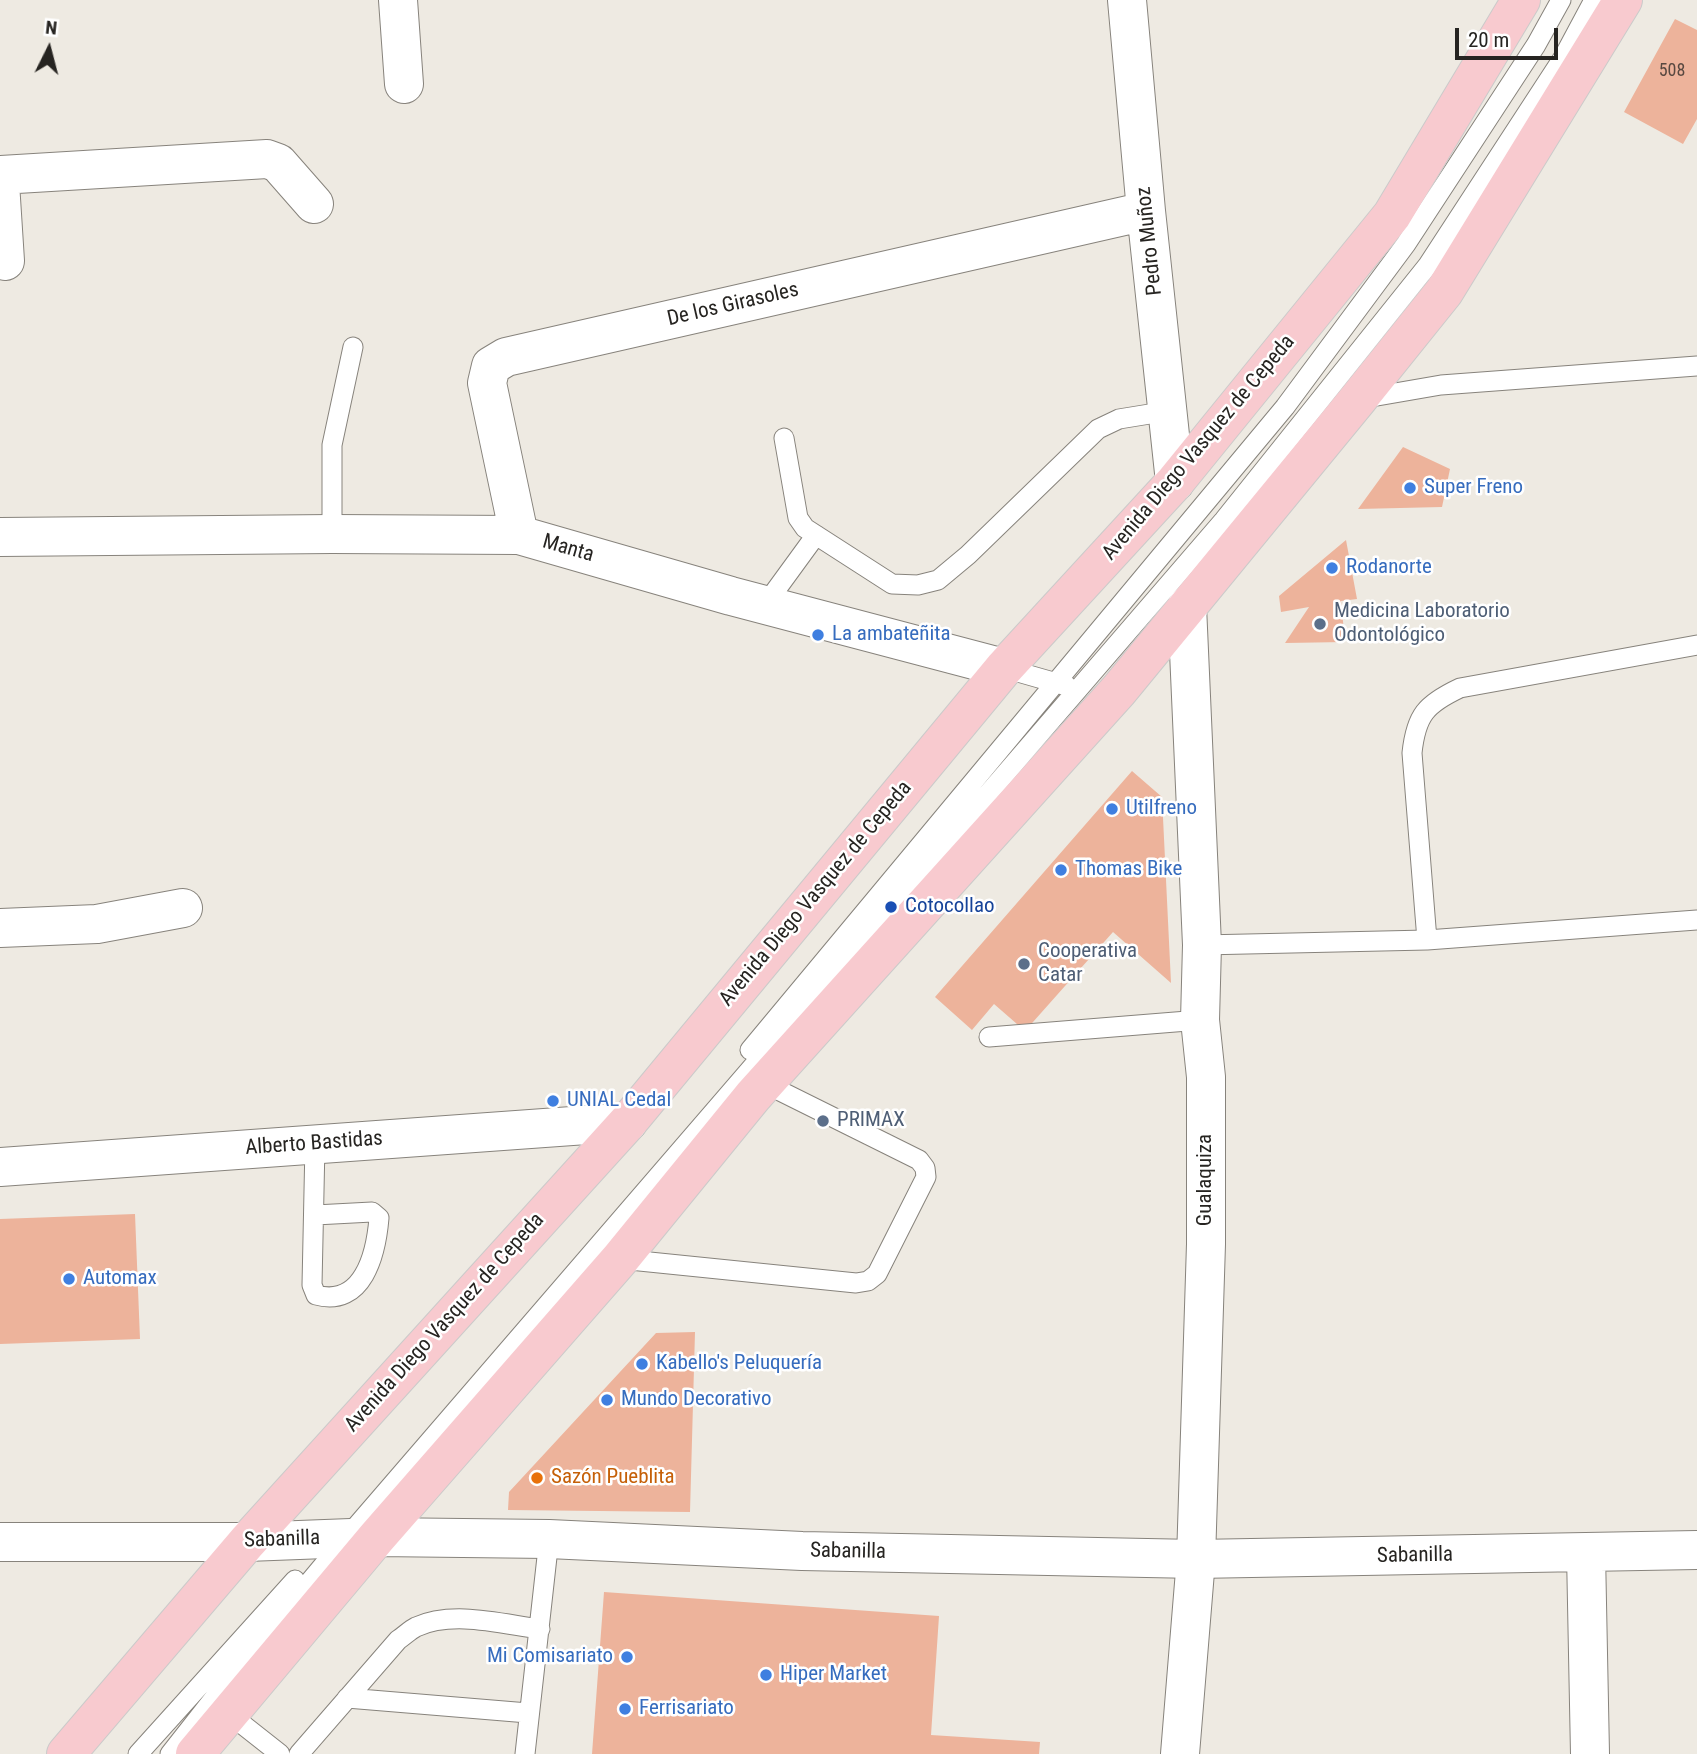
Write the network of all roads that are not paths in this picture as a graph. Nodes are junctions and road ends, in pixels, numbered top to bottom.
1 (398, 0) edge
2 (1127, 0) edge
3 (1521, 0) edge
4 (1562, 0) edge
5 (1594, 0) edge
6 (1623, 0) edge
7 (404, 85) dead end
8 (0, 175) edge
9 (0, 183) edge
10 (314, 204) dead end
11 (1146, 211) junction
12 (5, 261) dead end
13 (353, 347) dead end
14 (1697, 366) edge
15 (1358, 399) junction
16 (1168, 411) junction
17 (784, 438) dead end
18 (1175, 482) junction
19 (332, 534) junction
20 (519, 535) junction
21 (816, 535) junction
22 (0, 537) edge
23 (765, 605) junction
24 (1187, 606) junction
25 (1697, 645) edge
26 (1004, 668) junction
27 (1056, 683) junction
28 (1079, 690) junction
29 (1119, 690) junction
30 (183, 908) dead end
31 (1697, 920) edge
32 (0, 928) edge
33 (1427, 940) junction
34 (1202, 945) junction
35 (1200, 1020) junction
36 (989, 1037) dead end
37 (764, 1083) junction
38 (628, 1122) junction
39 (316, 1144) junction
40 (0, 1167) edge
41 (315, 1215) junction
42 (620, 1259) junction
43 (353, 1538) junction
44 (549, 1539) junction
45 (0, 1542) edge
46 (247, 1542) junction
47 (1697, 1550) edge
48 (1586, 1553) junction
49 (1196, 1559) junction
50 (540, 1629) junction
51 (347, 1698) junction
52 (228, 1713) junction
53 (528, 1713) junction
54 (66, 1754) edge
55 (138, 1754) edge
56 (170, 1754) edge
57 (195, 1754) edge
58 (280, 1754) edge
59 (299, 1754) edge
60 (525, 1754) edge
61 (1180, 1754) edge
62 (1590, 1754) edge

1 - 7 street
2 - 11 street, Pedro Muñoz
3 - 18 main road, Avenida Diego Vasquez de Cepeda
4 - 27 lane
5 - 28 lane
6 - 15 main road
8 - 10 street
9 - 12 street
11 - 16 street, Pedro Muñoz
11 - 20 street, De los Girasoles
13 - 19 lane
14 - 15 lane
15 - 24 main road
16 - 18 street, Pedro Muñoz
16 - 21 lane
17 - 21 lane
18 - 26 main road, Avenida Diego Vasquez de Cepeda
19 - 20 street, Manta
19 - 22 street, Manta
20 - 23 street, Manta
21 - 23 lane
23 - 26 street, Manta
24 - 29 main road
24 - 34 street, Gualaquiza
25 - 33 lane
26 - 27 lane, Manta
26 - 38 main road, Avenida Diego Vasquez de Cepeda
27 - 28 lane, Manta
27 - 43 lane
28 - 29 lane, Manta
28 - 43 lane
29 - 37 main road
30 - 32 street
31 - 33 lane
33 - 34 lane
34 - 35 street, Gualaquiza
35 - 36 lane
35 - 49 street, Gualaquiza
37 - 42 main road
37 - 42 lane
38 - 39 street, Alberto Bastidas
38 - 46 main road, Avenida Diego Vasquez de Cepeda
39 - 40 street, Alberto Bastidas
39 - 41 lane
41 - 41 lane
42 - 43 main road
43 - 44 street, Sabanilla
43 - 46 street, Sabanilla
43 - 52 main road
43 - 55 lane
43 - 56 lane
44 - 49 street, Sabanilla
44 - 50 lane
45 - 46 street, Sabanilla
46 - 54 main road, Avenida Diego Vasquez de Cepeda
47 - 48 street, Sabanilla
48 - 49 street, Sabanilla
48 - 62 street
49 - 61 street, Gualaquiza
50 - 51 lane
50 - 53 lane
51 - 53 lane
51 - 59 lane
52 - 57 main road
52 - 58 lane
53 - 60 lane

